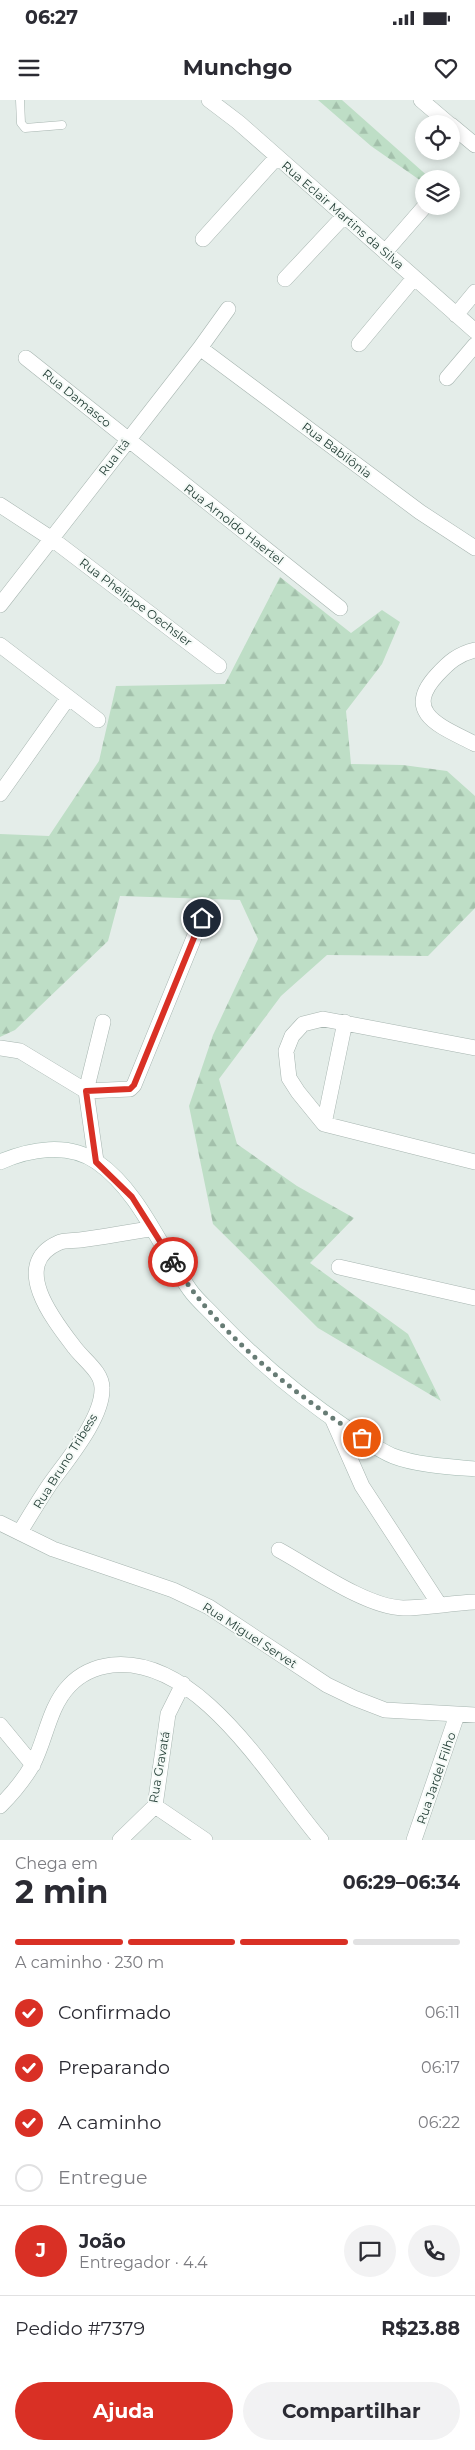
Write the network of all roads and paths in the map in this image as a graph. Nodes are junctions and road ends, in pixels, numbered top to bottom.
1 (20, 100) edge
2 (210, 100) edge
3 (421, 100) edge
4 (439, 115) edge
5 (62, 125) dead end
6 (460, 132) edge
7 (475, 145) edge
8 (277, 157) junction
9 (417, 215) edge
10 (344, 216) junction
11 (203, 238) dead end
12 (385, 252) junction
13 (414, 278) junction
14 (285, 279) dead end
15 (475, 292) edge
16 (228, 309) dead end
17 (456, 315) junction
18 (475, 331) edge
19 (359, 344) dead end
20 (475, 345) edge
21 (200, 348) junction
22 (26, 358) dead end
23 (447, 378) dead end
24 (128, 439) junction
25 (0, 504) edge
26 (52, 539) junction
27 (475, 548) edge
28 (0, 605) edge
29 (340, 608) dead end
30 (0, 645) edge
31 (475, 650) edge
32 (219, 666) dead end
33 (68, 698) junction
34 (98, 720) dead end
35 (475, 744) edge
36 (0, 794) edge
37 (202, 918) dead end
38 (103, 1022) dead end
39 (345, 1022) junction
40 (0, 1048) edge
41 (475, 1048) edge
42 (86, 1091) junction
43 (324, 1124) junction
44 (0, 1162) edge
45 (96, 1162) junction
46 (475, 1162) edge
47 (152, 1229) junction
48 (340, 1267) dead end
49 (475, 1298) edge
50 (332, 1418) junction
51 (475, 1469) edge
52 (0, 1523) edge
53 (20, 1532) junction
54 (280, 1550) dead end
55 (475, 1602) edge
56 (440, 1604) junction
57 (182, 1684) junction
58 (457, 1715) junction
59 (475, 1716) edge
60 (0, 1724) edge
61 (33, 1765) junction
62 (0, 1806) edge
63 (155, 1806) junction
64 (120, 1840) edge
65 (205, 1840) edge
66 (321, 1840) edge
67 (414, 1840) edge

1 - 5 lane
2 - 8 street, Rua Eclair Martins da Silva
3 - 4 street
6 - 7 street
8 - 10 street, Rua Eclair Martins da Silva
8 - 11 street
9 - 12 street
10 - 12 street, Rua Eclair Martins da Silva
10 - 14 street
12 - 13 street, Rua Eclair Martins da Silva
13 - 17 street, Rua Eclair Martins da Silva
13 - 19 street
15 - 17 street
16 - 21 street, Rua Itá
17 - 18 street, Rua Eclair Martins da Silva
20 - 23 street
21 - 24 street, Rua Itá
21 - 27 street, Rua Babilônia
22 - 24 street, Rua Damasco
24 - 26 street, Rua Itá
24 - 29 street, Rua Arnoldo Haertel
25 - 26 street, Rua Phelippe Oechsler
26 - 28 street, Rua Itá
26 - 32 street, Rua Phelippe Oechsler
30 - 33 street
31 - 35 street
33 - 34 street
33 - 36 street
37 - 42 street
38 - 42 street
39 - 41 street
39 - 43 street
39 - 43 street
40 - 42 street
42 - 45 street
43 - 46 street
44 - 45 street
45 - 47 street
47 - 50 street
47 - 53 street, Rua Bruno Tribess
48 - 49 street
50 - 51 street
50 - 56 street
52 - 53 street, Rua Miguel Servet
53 - 58 street, Rua Miguel Servet
54 - 56 street
55 - 56 street
57 - 61 street
57 - 63 street, Rua Gravatá
57 - 66 street
58 - 59 street, Rua Miguel Servet
58 - 67 street, Rua Jardel Filho
60 - 61 street
61 - 62 street
63 - 64 street, Rua Gravatá
63 - 65 street

